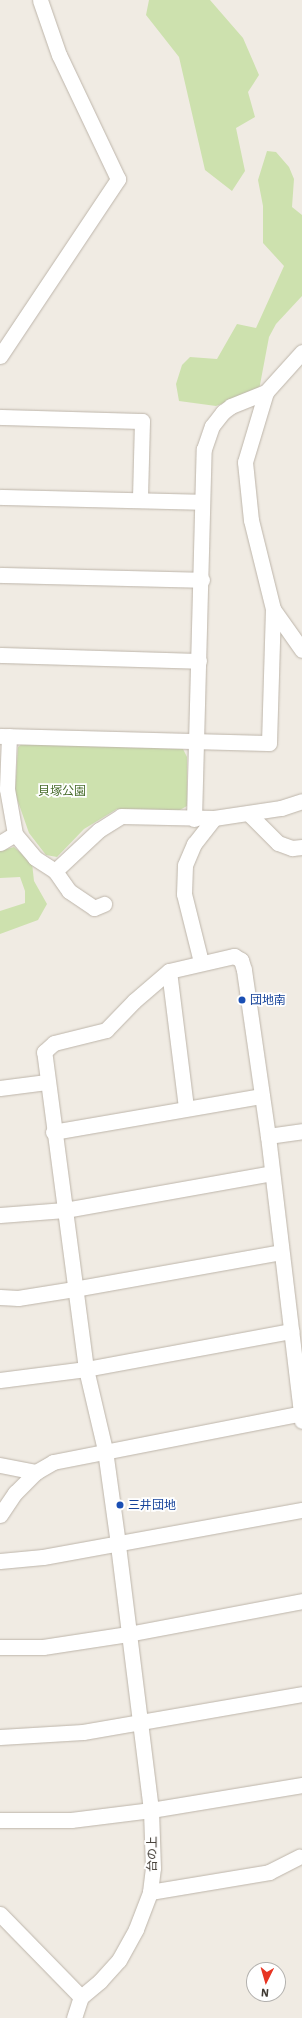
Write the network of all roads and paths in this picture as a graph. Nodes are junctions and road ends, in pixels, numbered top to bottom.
1 (40, 0) edge
2 (302, 352) edge
3 (0, 356) edge
4 (266, 392) junction
5 (0, 418) edge
6 (0, 498) edge
7 (140, 500) junction
8 (202, 502) junction
9 (0, 575) edge
10 (202, 580) junction
11 (273, 609) junction
12 (302, 650) edge
13 (0, 655) edge
14 (199, 661) junction
15 (4, 736) edge
16 (196, 741) junction
17 (302, 801) edge
18 (249, 814) junction
19 (214, 818) junction
20 (194, 819) junction
21 (15, 834) junction
22 (0, 843) edge
23 (302, 847) edge
24 (55, 871) junction
25 (104, 904) dead end
26 (201, 962) junction
27 (169, 971) junction
28 (47, 1082) junction
29 (0, 1088) edge
30 (262, 1096) junction
31 (186, 1108) junction
32 (302, 1131) edge
33 (53, 1132) junction
34 (268, 1136) junction
35 (272, 1173) junction
36 (65, 1210) junction
37 (0, 1215) edge
38 (281, 1252) junction
39 (74, 1289) junction
40 (0, 1297) edge
41 (292, 1331) junction
42 (86, 1369) junction
43 (0, 1380) edge
44 (302, 1416) edge
45 (105, 1450) junction
46 (0, 1465) edge
47 (36, 1472) junction
48 (302, 1510) edge
49 (0, 1515) edge
50 (118, 1544) junction
51 (0, 1561) edge
52 (302, 1601) edge
53 (128, 1634) junction
54 (0, 1647) edge
55 (302, 1694) edge
56 (138, 1722) junction
57 (0, 1738) edge
58 (302, 1785) edge
59 (151, 1810) junction
60 (0, 1820) edge
61 (301, 1854) edge
62 (150, 1892) junction
63 (0, 1914) edge
64 (81, 1997) junction
65 (74, 2018) edge

1 - 3 street
2 - 4 street
4 - 8 street
4 - 11 street
5 - 7 street
6 - 7 street
7 - 8 street
8 - 10 street
9 - 10 street
10 - 14 street
11 - 12 street
11 - 16 street
13 - 14 street
14 - 16 street
15 - 16 street
15 - 21 street
16 - 20 street
17 - 18 street
18 - 19 street
18 - 23 street
19 - 20 street
19 - 26 street
20 - 24 street
21 - 22 street
21 - 24 street
24 - 25 street
26 - 27 street
26 - 30 street
27 - 28 street, 台の上
27 - 31 street
28 - 29 street
28 - 33 street, 台の上
30 - 31 street
30 - 34 street
31 - 33 street
32 - 34 street
33 - 36 street, 台の上
34 - 35 street
35 - 36 street
35 - 38 street
36 - 37 street
36 - 39 street, 台の上
38 - 39 street
38 - 41 street
39 - 40 street
39 - 42 street, 台の上
41 - 42 street
41 - 44 street
42 - 43 street
42 - 45 street, 台の上
44 - 45 street
45 - 47 street
45 - 50 street, 台の上
46 - 47 street
47 - 49 street
48 - 50 street
50 - 51 street
50 - 53 street, 台の上
52 - 53 street
53 - 54 street
53 - 56 street, 台の上
55 - 56 street
56 - 57 street
56 - 59 street, 台の上
58 - 59 street
59 - 60 street
59 - 62 street, 台の上
61 - 62 street
62 - 64 street, 台の上
63 - 64 street
64 - 65 street

